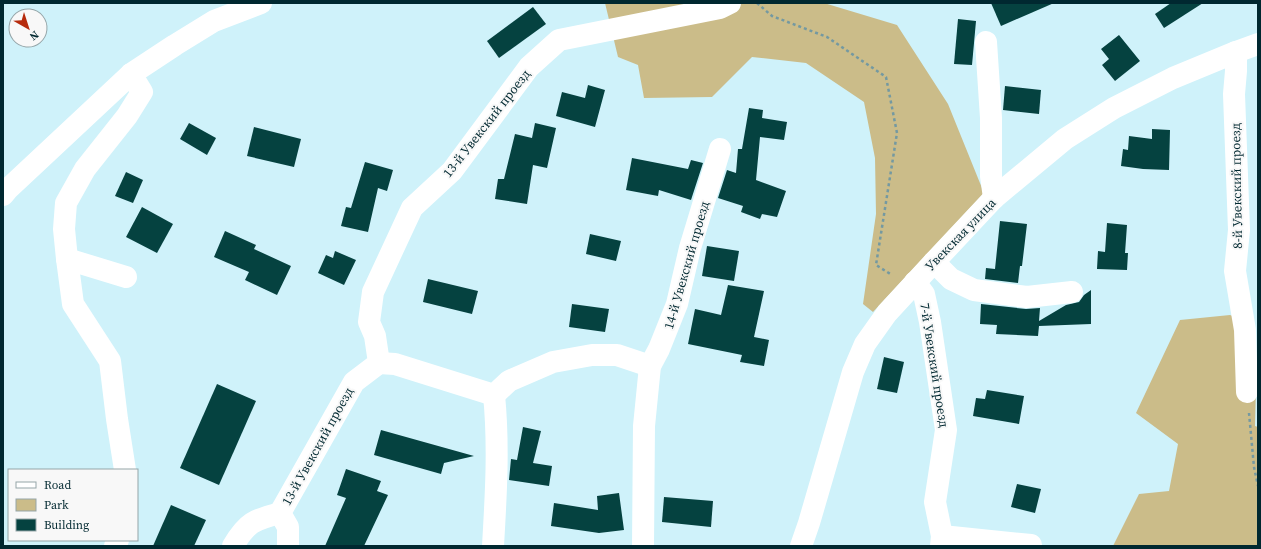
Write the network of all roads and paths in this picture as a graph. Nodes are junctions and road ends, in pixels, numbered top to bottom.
1 (261, 3) edge
2 (730, 3) edge
3 (757, 3) edge
4 (986, 42) dead end
5 (1258, 44) edge
6 (1236, 52) junction
7 (131, 74) junction
8 (720, 149) dead end
9 (3, 195) edge
10 (994, 198) junction
11 (66, 259) junction
12 (934, 262) junction
13 (126, 277) dead end
14 (914, 282) junction
15 (1072, 292) dead end
16 (379, 363) junction
17 (650, 366) junction
18 (1247, 392) joint
19 (494, 395) junction
20 (125, 469) edge
21 (1258, 486) edge
22 (280, 513) junction
23 (942, 541) edge
24 (1031, 545) edge
25 (233, 546) edge
26 (288, 546) edge
27 (493, 546) edge
28 (643, 546) edge
29 (801, 546) edge

1 - 7 street
2 - 16 street, 13-й Увекский проезд
3 - 14 path
4 - 10 street
5 - 6 street, Увекская улица
6 - 10 street, Увекская улица
6 - 18 street, 8-й Увекский проезд
7 - 9 street
7 - 11 street
8 - 17 street, 14-й Увекский проезд
10 - 12 street, Увекская улица
11 - 13 street
11 - 20 street
12 - 14 street, Увекская улица
12 - 15 street
14 - 23 street, 7-й Увекский проезд
14 - 29 street, Увекская улица
16 - 19 street
16 - 22 street, 13-й Увекский проезд
17 - 19 street
17 - 28 street, 14-й Увекский проезд
18 - 21 path
19 - 27 street
22 - 25 street
22 - 26 street, 13-й Увекский проезд
23 - 24 street

